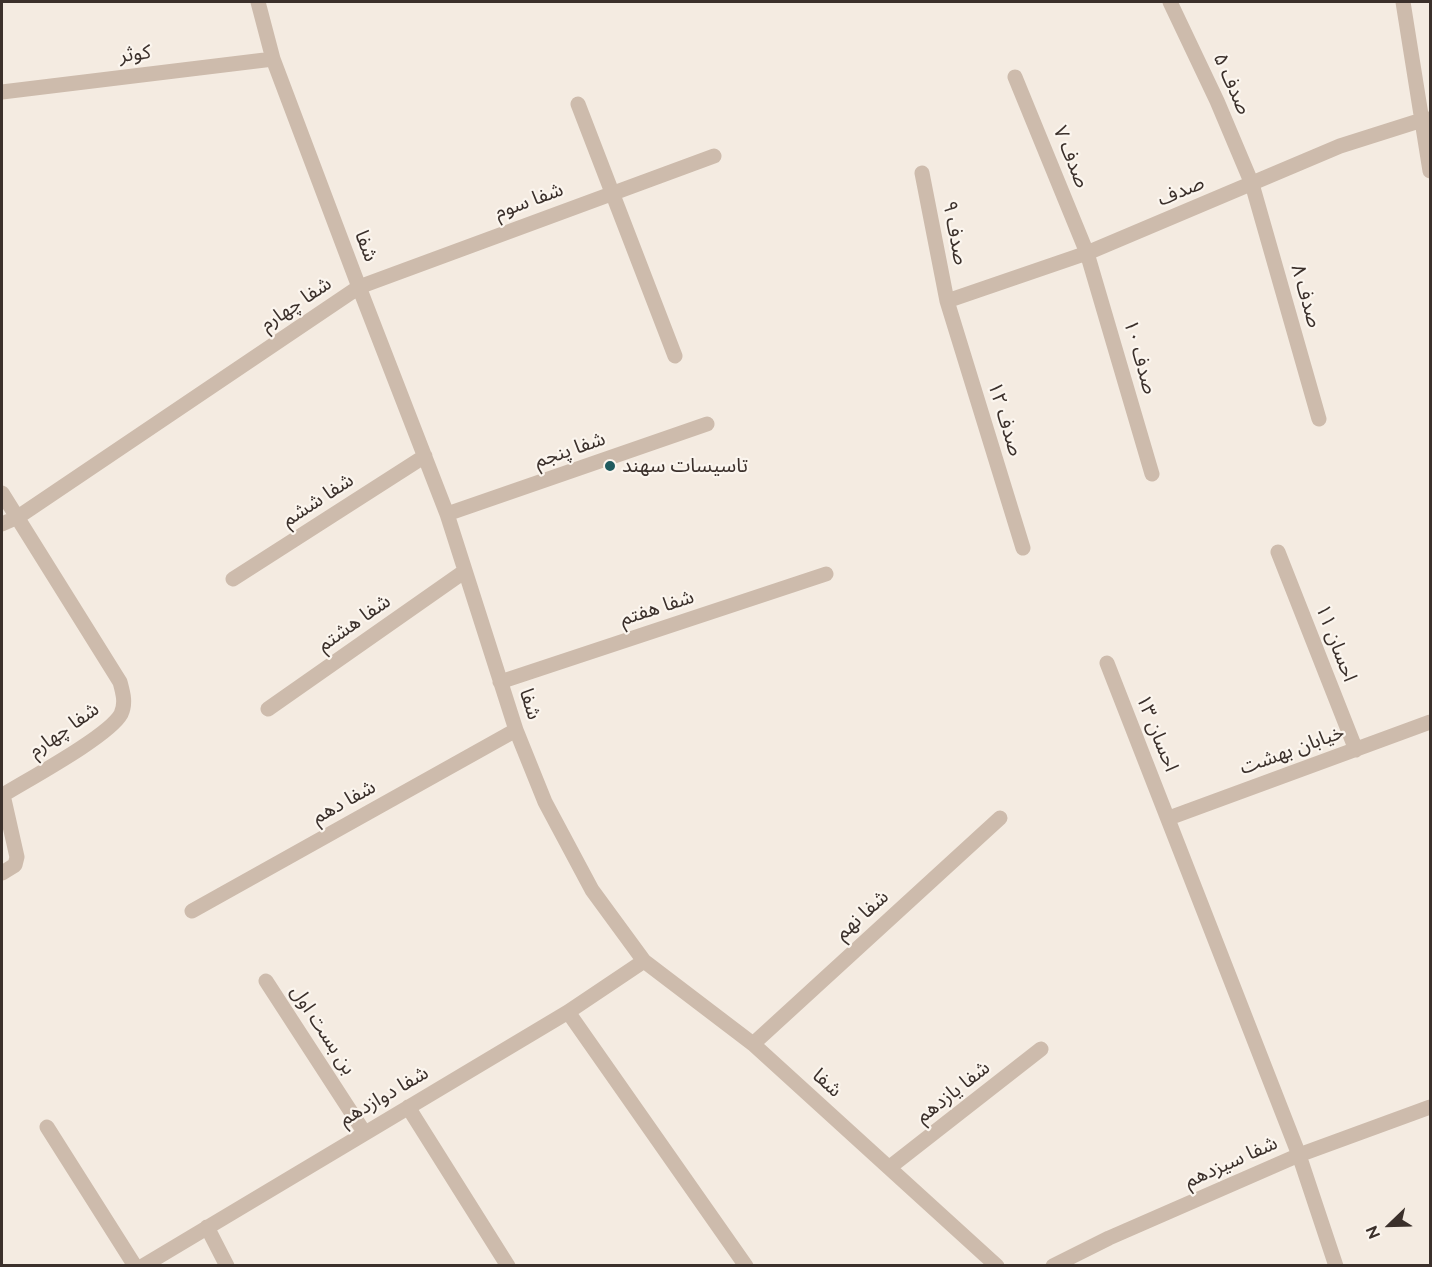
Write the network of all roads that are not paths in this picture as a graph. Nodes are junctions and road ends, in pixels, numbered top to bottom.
1 (258, 2) edge
2 (1170, 2) edge
3 (1403, 2) edge
4 (273, 59) junction
5 (1015, 77) dead end
6 (2, 92) edge
7 (578, 104) dead end
8 (1426, 120) edge
9 (714, 156) dead end
10 (1431, 171) edge
11 (922, 173) dead end
12 (1252, 184) junction
13 (613, 193) junction
14 (1088, 253) junction
15 (359, 287) junction
16 (946, 301) junction
17 (675, 356) dead end
18 (1319, 419) dead end
19 (707, 424) dead end
20 (425, 456) junction
21 (1152, 474) dead end
22 (2, 493) edge
23 (447, 514) junction
24 (18, 517) junction
25 (2, 524) edge
26 (1023, 549) dead end
27 (1278, 552) dead end
28 (465, 571) junction
29 (826, 574) dead end
30 (233, 579) dead end
31 (1107, 663) dead end
32 (500, 682) junction
33 (268, 709) dead end
34 (1431, 722) edge
35 (516, 730) junction
36 (1356, 750) junction
37 (1000, 818) dead end
38 (1169, 818) junction
39 (2, 873) edge
40 (192, 911) dead end
41 (644, 961) junction
42 (266, 981) dead end
43 (567, 1012) junction
44 (753, 1044) junction
45 (1041, 1049) dead end
46 (408, 1107) junction
47 (1431, 1107) edge
48 (46, 1127) dead end
49 (364, 1132) junction
50 (1299, 1155) junction
51 (890, 1167) junction
52 (207, 1227) junction
53 (135, 1266) edge
54 (143, 1266) edge
55 (227, 1266) edge
56 (508, 1266) edge
57 (746, 1266) edge
58 (997, 1266) edge
59 (1053, 1266) edge
60 (1336, 1266) edge

1 - 4 street, شفا
2 - 12 street, صدف ۵
3 - 8 street
4 - 6 street, کوثر
4 - 15 street, شفا
5 - 14 street, صدف ۷
7 - 13 street
8 - 10 street
8 - 12 street, صدف
9 - 13 street, شفا سوم
11 - 16 street, صدف ۹
12 - 14 street, صدف
12 - 18 street, صدف ۸
13 - 15 street, شفا سوم
13 - 17 street
14 - 16 street, صدف
14 - 21 street, صدف ۱۰
15 - 20 street, شفا
15 - 24 street, شفا چهارم
16 - 26 street, صدف ۱۲
19 - 23 street, شفا پنجم
20 - 23 street, شفا
20 - 30 street, شفا ششم
22 - 24 street
23 - 28 street, شفا
24 - 25 street, شفا چهارم
24 - 39 street, شفا چهارم
27 - 36 street, احسان ۱۱
28 - 32 street, شفا
28 - 33 street, شفا هشتم
29 - 32 street, شفا هفتم
31 - 38 street, احسان ۱۳
32 - 35 street, شفا
34 - 36 street, خیابان بهشت
35 - 40 street, شفا دهم
35 - 41 street, شفا
36 - 38 street, خیابان بهشت
37 - 44 street, شفا نهم
38 - 50 street, احسان ۱۳
41 - 43 street, شفا دوازدهم
41 - 44 street, شفا
42 - 49 street, بن بست اول
43 - 46 street, شفا دوازدهم
43 - 57 street
44 - 51 street, شفا
45 - 51 street, شفا یازدهم
46 - 49 street, شفا دوازدهم
46 - 56 street
47 - 50 street, شفا سیزدهم
48 - 53 street
49 - 52 street, شفا دوازدهم
50 - 59 street, شفا سیزدهم
50 - 60 street, احسان ۱۳
51 - 58 street, شفا
52 - 54 street, شفا دوازدهم
52 - 55 street

